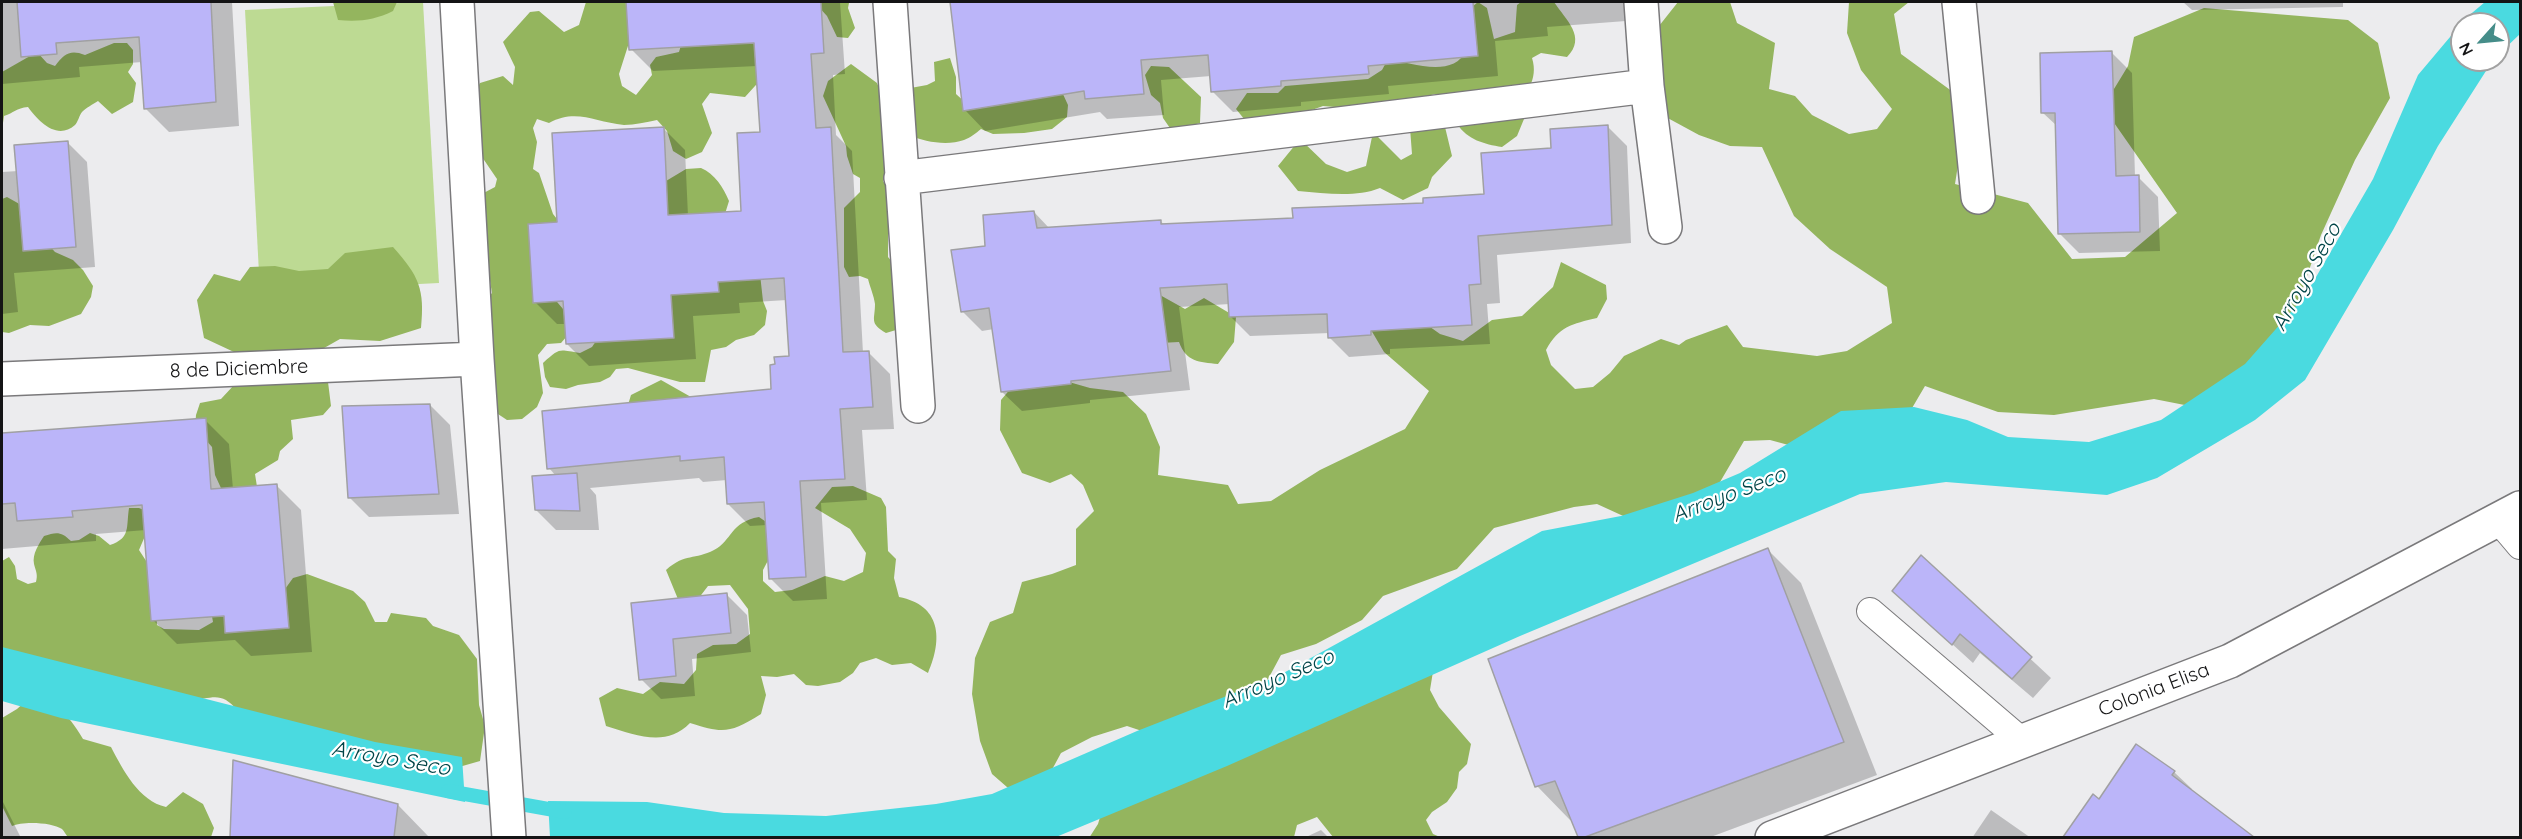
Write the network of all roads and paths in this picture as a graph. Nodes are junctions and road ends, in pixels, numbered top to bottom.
1 (457, 2) edge
2 (890, 2) edge
3 (1641, 2) edge
4 (1959, 2) edge
5 (1647, 86) junction
6 (901, 178) junction
7 (1978, 197) dead end
8 (1665, 227) dead end
9 (477, 358) junction
10 (2, 379) edge
11 (918, 406) dead end
12 (2509, 514) edge
13 (2520, 546) edge
14 (1870, 611) dead end
15 (2022, 741) junction
16 (509, 837) edge
17 (1772, 837) edge

1 - 9 street
2 - 6 street
3 - 5 street
4 - 7 street
5 - 6 street
5 - 8 street
6 - 11 street
9 - 10 street, 8 de Diciembre
9 - 16 street
12 - 13 lane
12 - 15 street, Colonia Elisa
14 - 15 lane
15 - 17 street, Colonia Elisa

